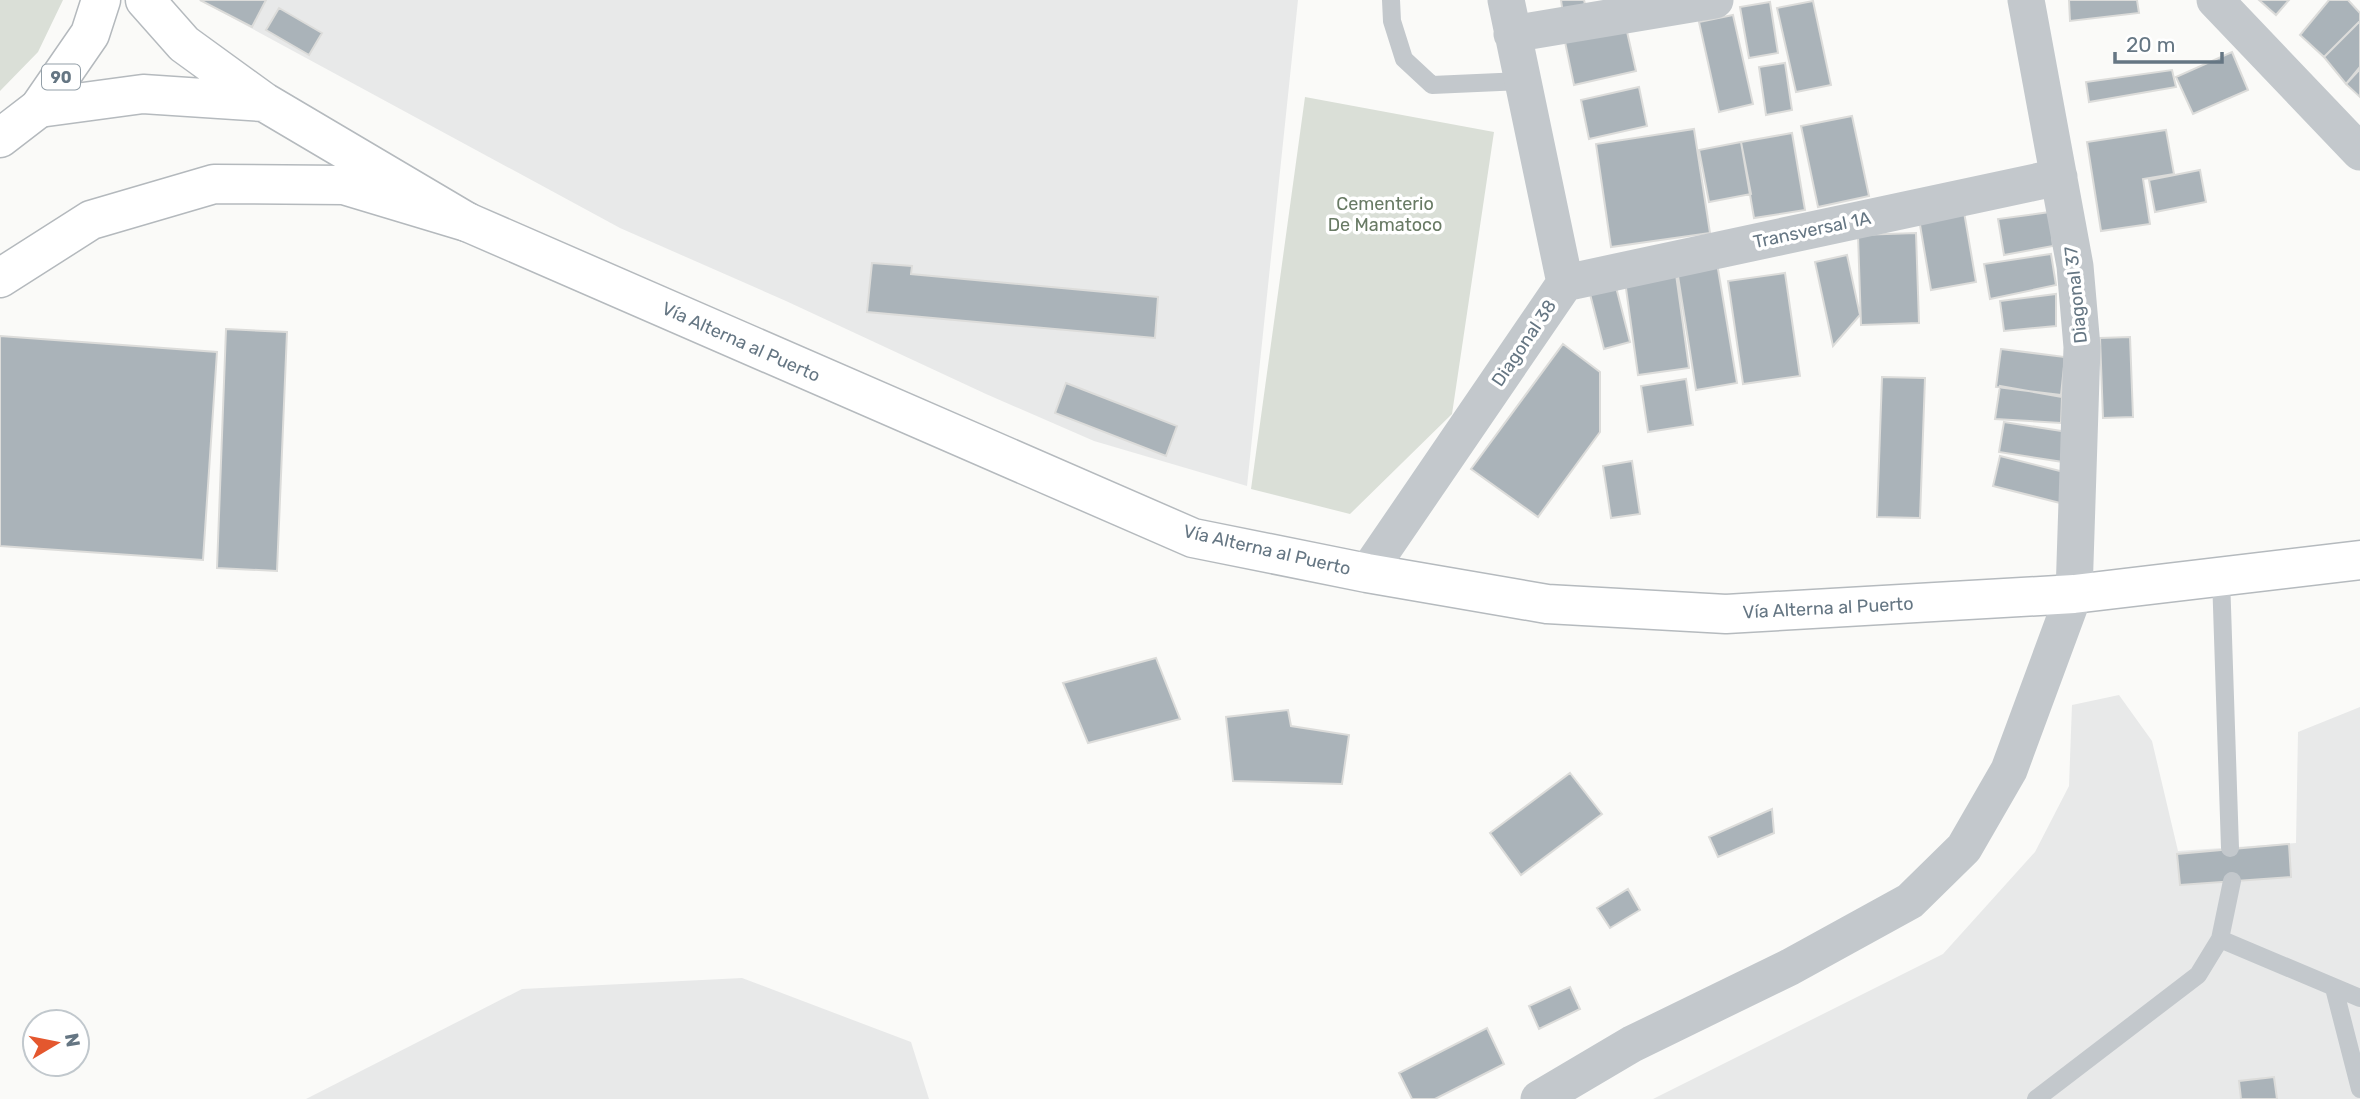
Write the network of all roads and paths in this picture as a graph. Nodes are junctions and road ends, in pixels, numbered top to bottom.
1 (101, 0) edge
2 (145, 0) edge
3 (1391, 0) edge
4 (1716, 0) edge
5 (2026, 0) edge
6 (2215, 0) edge
7 (1509, 17) edge
8 (1522, 81) junction
9 (264, 102) junction
10 (39, 108) junction
11 (0, 138) edge
12 (2360, 152) edge
13 (2059, 177) junction
14 (467, 222) junction
15 (0, 278) edge
16 (1564, 283) junction
17 (2360, 560) edge
18 (1367, 573) junction
19 (2221, 577) junction
20 (2074, 594) junction
21 (2230, 848) dead end
22 (2232, 881) dead end
23 (2220, 939) junction
24 (2334, 988) junction
25 (2360, 998) edge
26 (2360, 1089) edge
27 (1539, 1099) edge
28 (2036, 1099) edge

1 - 10 main road, 90
2 - 9 main road, Vía Alterna al Puerto
3 - 8 lane
4 - 7 street
5 - 13 street, Diagonal 37
6 - 12 street
7 - 8 street, Diagonal 38
8 - 16 street, Diagonal 38
9 - 10 main road, Vía Alterna al Puerto
9 - 14 main road, Vía Alterna al Puerto
10 - 11 main road, 90
13 - 16 street, Transversal 1A
13 - 20 street, Diagonal 37
14 - 15 main road
14 - 18 main road, Vía Alterna al Puerto
16 - 18 street, Diagonal 38
17 - 19 main road, Vía Alterna al Puerto
18 - 20 main road, Vía Alterna al Puerto
19 - 20 main road, Vía Alterna al Puerto
19 - 21 lane
20 - 27 street, Diagonal 37
22 - 23 lane
23 - 24 lane
23 - 28 lane
24 - 25 lane
24 - 26 lane

